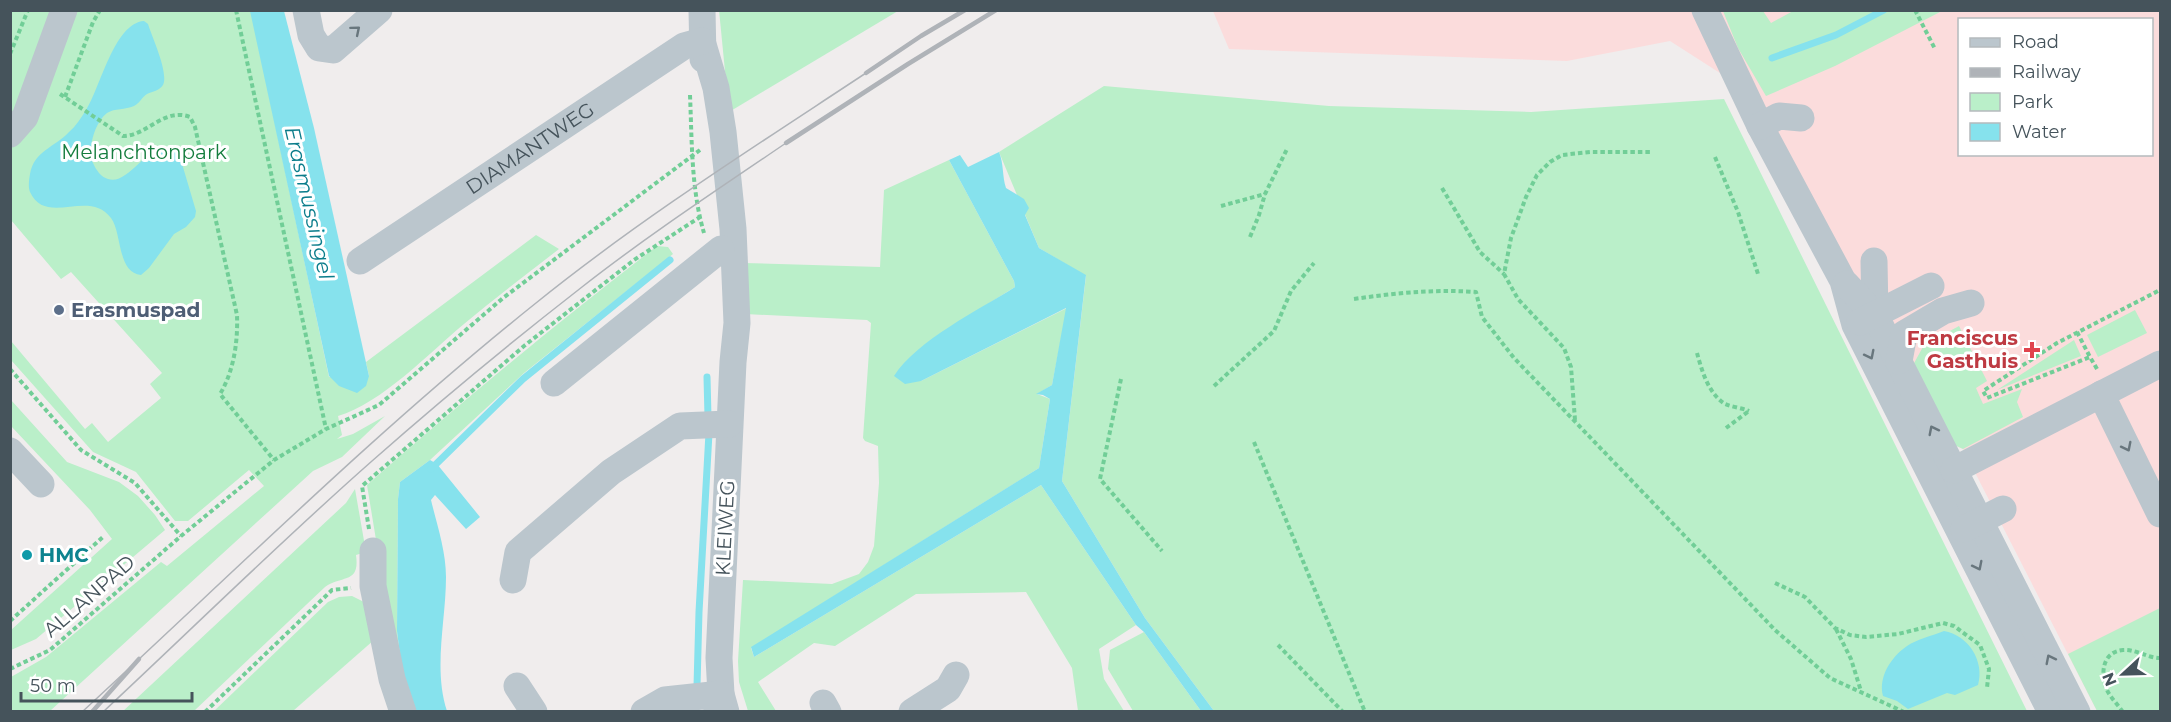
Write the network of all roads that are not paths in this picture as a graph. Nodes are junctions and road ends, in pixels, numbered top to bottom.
1 (64, 10) edge
2 (306, 10) edge
3 (379, 10) edge
4 (702, 10) edge
5 (1705, 10) edge
6 (702, 41) junction
7 (1801, 118) dead end
8 (1764, 133) junction
9 (10, 134) edge
10 (722, 249) junction
11 (360, 261) dead end
12 (1874, 261) dead end
13 (1931, 286) dead end
14 (1966, 305) dead end
15 (1865, 320) junction
16 (1900, 355) junction
17 (733, 362) junction
18 (2160, 364) edge
19 (554, 383) dead end
20 (2101, 394) junction
21 (729, 424) junction
22 (10, 451) edge
23 (1954, 470) junction
24 (41, 484) dead end
25 (2003, 509) dead end
26 (2160, 514) edge
27 (1970, 526) junction
28 (373, 551) road end
29 (513, 580) dead end
30 (956, 675) dead end
31 (517, 686) dead end
32 (721, 706) edge
33 (403, 711) edge
34 (534, 711) edge
35 (644, 711) edge
36 (912, 711) edge
37 (2051, 711) edge
38 (2077, 711) edge

1 - 9 street
2 -> 3 street
4 - 6 street, KLEIWEG
5 - 8 street
6 - 10 street, KLEIWEG
6 - 11 street, DIAMANTWEG
6 - 17 street, KLEIWEG
7 - 8 street
8 - 15 street
10 - 17 street, KLEIWEG
10 - 19 street
12 - 15 street
13 - 15 street
14 - 16 street
15 - 16 street
15 -> 27 street
23 -> 16 street
17 - 21 street, KLEIWEG
18 - 20 street
20 - 23 street
20 -> 26 street
21 - 29 street
21 - 32 street, KLEIWEG
22 - 24 street
23 - 27 street
25 - 27 street
27 -> 37 street
38 -> 27 street
28 - 33 street
30 - 36 street
31 - 34 street
32 - 35 street

